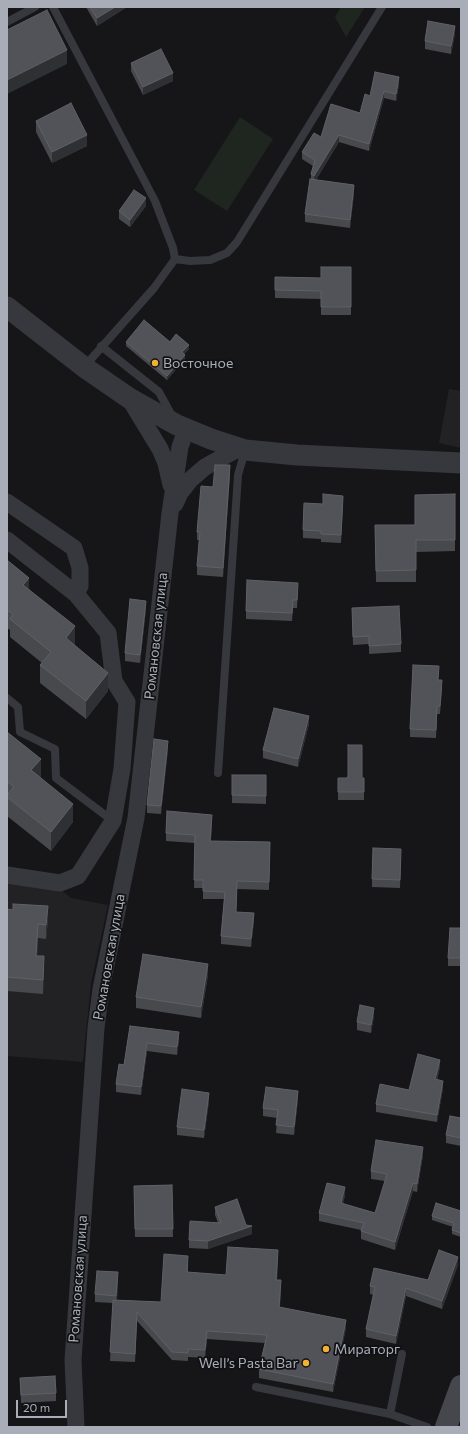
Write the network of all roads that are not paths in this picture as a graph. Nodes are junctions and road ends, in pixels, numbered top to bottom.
1 (35, 7) edge
2 (54, 7) edge
3 (382, 7) edge
4 (7, 22) edge
5 (175, 259) junction
6 (7, 307) edge
7 (101, 346) junction
8 (84, 368) junction
9 (129, 398) junction
10 (182, 427) junction
11 (242, 449) junction
12 (461, 463) edge
13 (7, 502) edge
14 (170, 513) junction
15 (7, 540) edge
16 (76, 594) junction
17 (7, 698) edge
18 (218, 773) dead end
19 (112, 821) junction
20 (7, 875) edge
21 (402, 1354) dead end
22 (461, 1386) edge
23 (256, 1387) dead end
24 (390, 1414) junction
25 (76, 1427) edge
26 (428, 1427) edge
27 (446, 1427) edge

1 - 4 lane
2 - 5 lane
3 - 5 lane
5 - 7 lane
6 - 8 street
7 - 8 lane
7 - 10 lane
8 - 9 street
9 - 10 street
9 - 14 street, Романовская улица
10 - 11 street
10 - 14 street, Романовская улица
11 - 12 street
11 - 14 street, Романовская улица
11 - 18 lane
13 - 16 street
14 - 25 street, Романовская улица
15 - 16 street
16 - 19 street
17 - 19 lane
19 - 20 street
21 - 24 lane
22 - 27 main road
23 - 24 lane
24 - 26 lane

